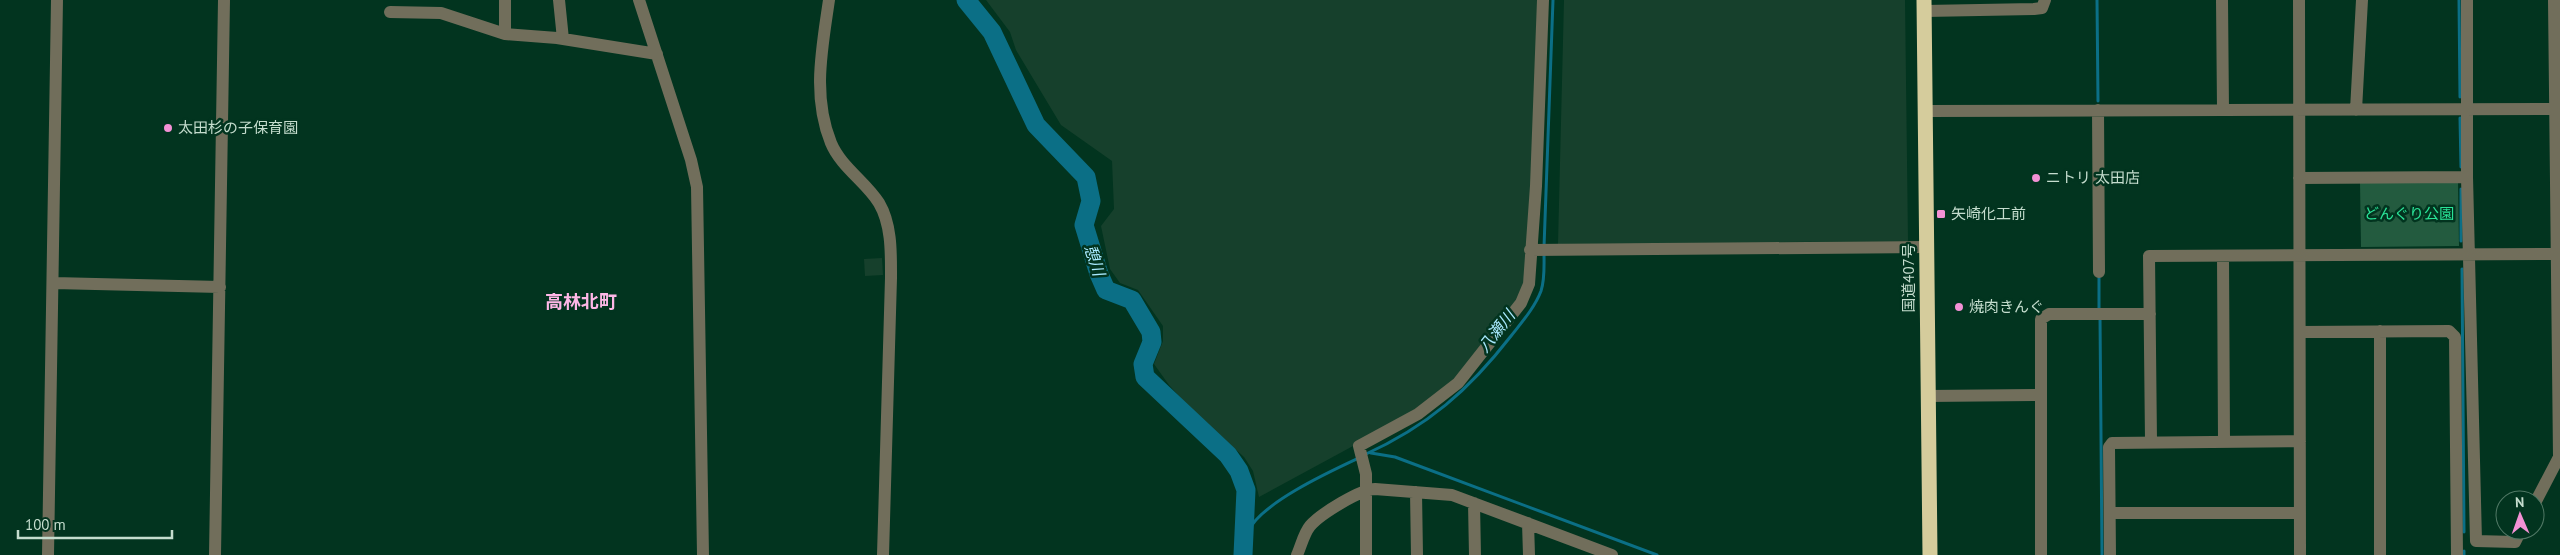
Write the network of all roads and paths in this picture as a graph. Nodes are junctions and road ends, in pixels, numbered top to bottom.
1 (57, 0) edge
2 (224, 0) edge
3 (505, 0) edge
4 (559, 0) edge
5 (639, 0) edge
6 (829, 0) edge
7 (1543, 0) edge
8 (2045, 0) edge
9 (2222, 0) edge
10 (2299, 0) edge
11 (2362, 0) edge
12 (2467, 0) edge
13 (2554, 0) edge
14 (1924, 6) edge
15 (390, 12) dead end
16 (506, 34) junction
17 (563, 39) junction
18 (2558, 52) edge
19 (657, 54) junction
20 (2299, 108) junction
21 (2467, 108) junction
22 (2223, 109) junction
23 (2556, 109) junction
24 (2098, 110) junction
25 (2356, 110) junction
26 (1926, 111) junction
27 (2467, 177) junction
28 (2300, 178) junction
29 (1927, 247) junction
30 (1533, 250) junction
31 (2558, 254) edge
32 (2299, 256) junction
33 (2468, 256) junction
34 (2223, 257) junction
35 (2099, 272) dead end
36 (54, 283) junction
37 (220, 287) junction
38 (2150, 314) junction
39 (2380, 331) junction
40 (2300, 332) junction
41 (2039, 395) junction
42 (1927, 396) junction
43 (2151, 441) junction
44 (2224, 441) junction
45 (2300, 441) junction
46 (2560, 458) edge
47 (1365, 489) junction
48 (2542, 490) edge
49 (1416, 492) junction
50 (1474, 503) junction
51 (2110, 513) junction
52 (2300, 513) junction
53 (1528, 523) junction
54 (2516, 540) edge
55 (2476, 541) junction
56 (2457, 542) junction
57 (1579, 549) edge
58 (48, 555) edge
59 (215, 555) edge
60 (703, 555) edge
61 (884, 555) edge
62 (1297, 555) edge
63 (1366, 555) edge
64 (1417, 555) edge
65 (1475, 555) edge
66 (1529, 555) edge
67 (1612, 555) edge
68 (1930, 555) edge
69 (2041, 555) edge
70 (2110, 555) edge
71 (2300, 555) edge
72 (2380, 555) edge
73 (2457, 555) edge

1 - 36 street
2 - 37 street
3 - 16 street
4 - 17 street
5 - 19 street
6 - 61 street
7 - 30 street
8 - 14 street
9 - 22 street
10 - 20 street
11 - 25 street
12 - 21 street
13 - 18 street
14 - 26 highway, 国道407号
15 - 16 street
16 - 17 street
17 - 19 street
18 - 23 street
19 - 60 street
20 - 22 street
20 - 25 street
20 - 28 street
21 - 23 street
21 - 25 street
21 - 27 street
22 - 24 street
23 - 31 street
24 - 26 street
24 - 35 street
26 - 29 highway, 国道407号
27 - 28 street
27 - 33 street
28 - 32 street
29 - 30 street
29 - 42 highway, 国道407号
30 - 47 street
31 - 33 street
31 - 46 street
32 - 33 street
32 - 34 street
32 - 40 street
33 - 55 street
34 - 38 street
34 - 44 street
36 - 37 street
36 - 58 street
37 - 59 street
38 - 41 street
38 - 43 street
39 - 40 street
39 - 56 street
39 - 72 street
40 - 45 street
41 - 42 street
41 - 69 street
42 - 68 highway, 国道407号
43 - 44 street
43 - 51 street
44 - 45 street
45 - 52 street
46 - 48 street
47 - 49 street
47 - 62 street
47 - 63 street
49 - 50 street
49 - 64 street
50 - 53 street
50 - 65 street
51 - 52 street
51 - 70 street
52 - 71 street
53 - 57 street
53 - 66 street
54 - 55 street
55 - 56 street
56 - 73 street
57 - 67 street

